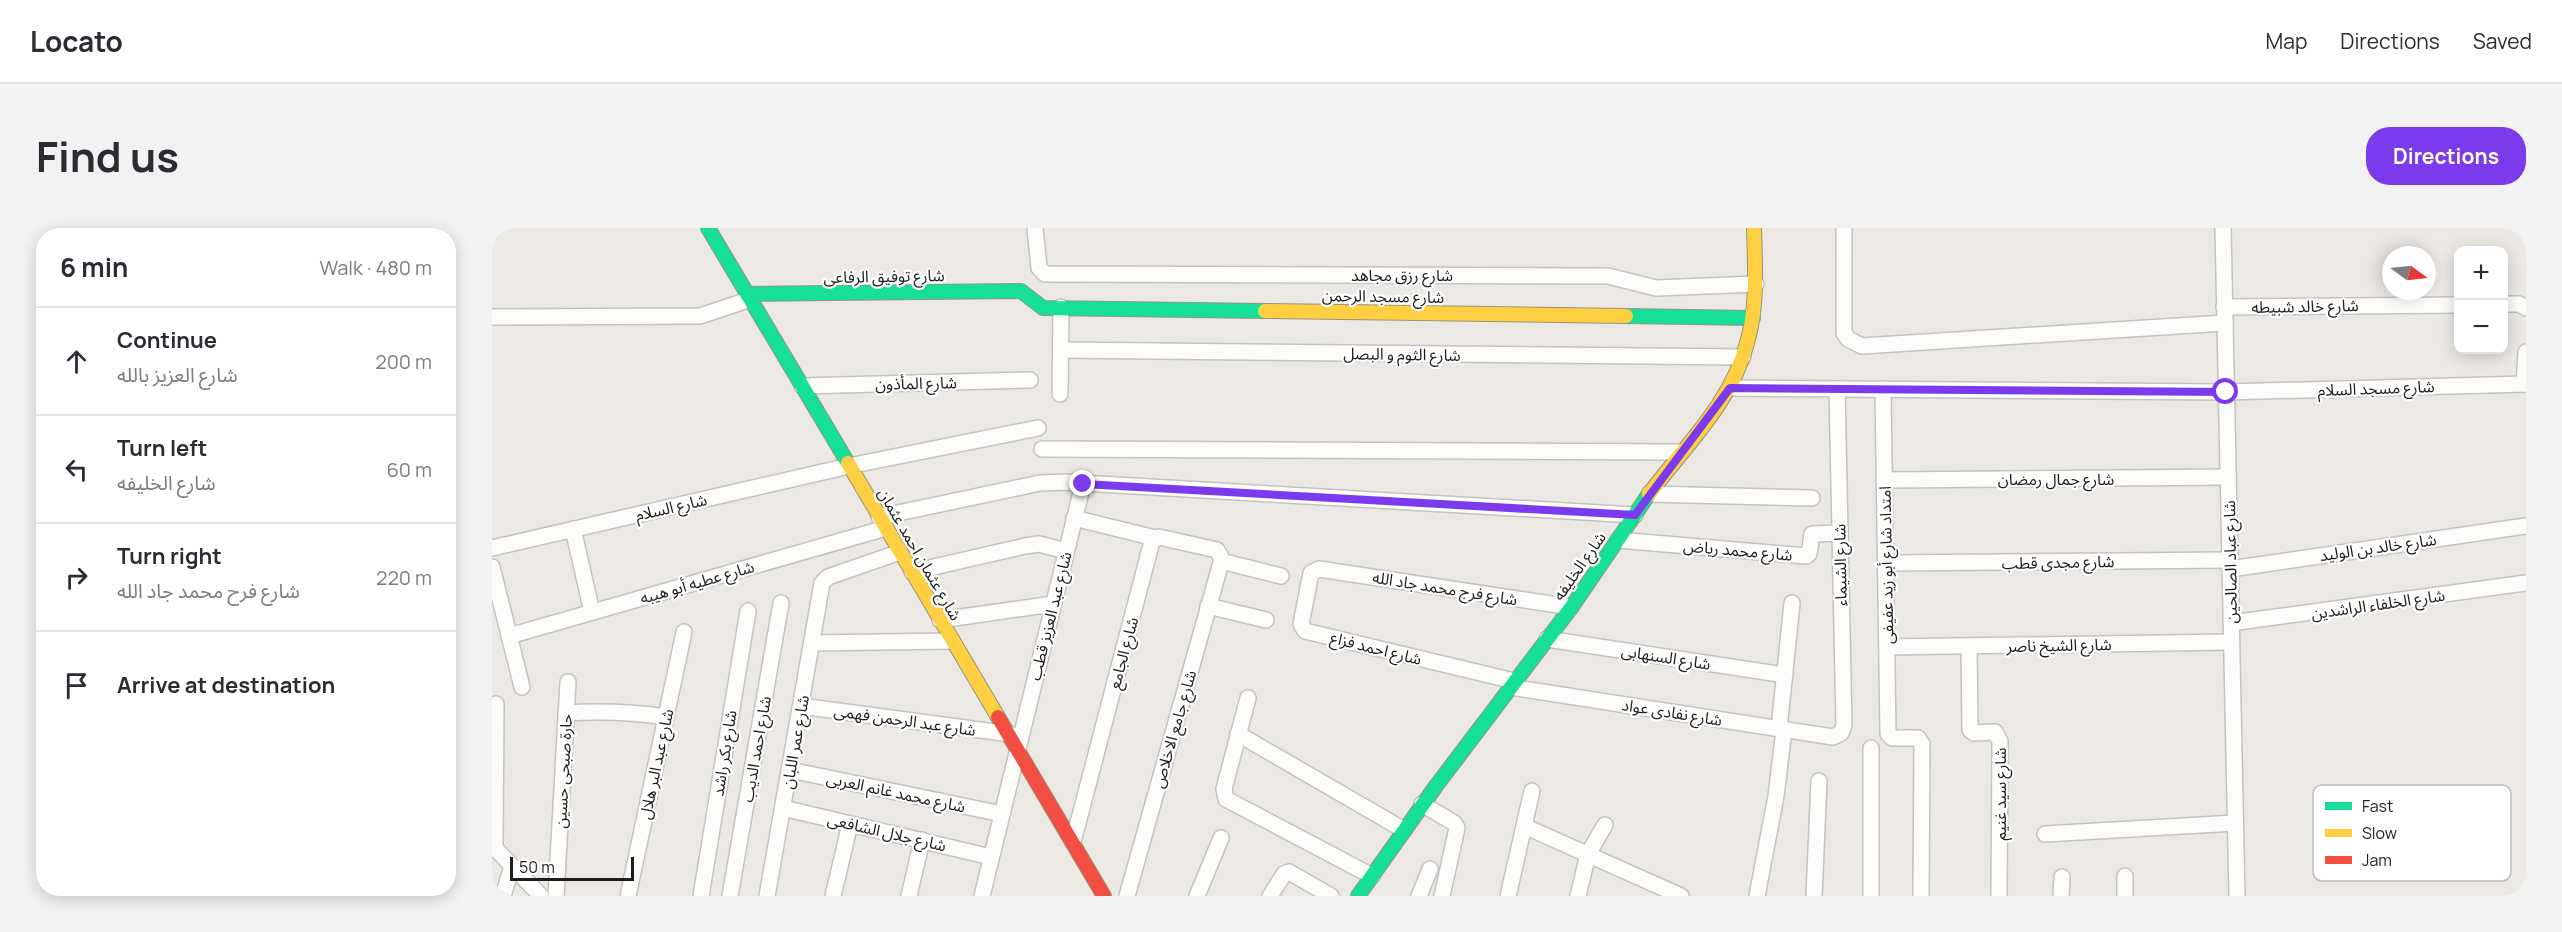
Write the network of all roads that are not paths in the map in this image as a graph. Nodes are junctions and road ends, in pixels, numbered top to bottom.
1 (708, 228) edge
2 (1035, 228) edge
3 (1754, 228) edge
4 (1844, 228) edge
5 (2223, 228) edge
6 (1756, 284) junction
7 (1021, 291) joint
8 (749, 297) junction
9 (2454, 305) edge
10 (2224, 307) junction
11 (1061, 308) junction
12 (492, 317) edge
13 (1753, 318) junction
14 (2225, 323) junction
15 (1061, 350) junction
16 (2526, 352) edge
17 (1743, 357) junction
18 (1030, 380) dead end
19 (2525, 384) edge
20 (802, 386) junction
21 (1730, 388) junction
22 (1837, 389) junction
23 (1883, 389) junction
24 (2226, 392) junction
25 (1060, 394) dead end
26 (1038, 428) dead end
27 (1042, 449) dead end
28 (1681, 452) junction
29 (849, 466) junction
30 (2228, 477) junction
31 (1884, 480) junction
32 (1083, 484) junction
33 (1649, 494) junction
34 (1812, 498) dead end
35 (1635, 515) junction
36 (1074, 518) junction
37 (883, 523) junction
38 (2526, 526) edge
39 (573, 529) junction
40 (1840, 533) junction
41 (1155, 538) junction
42 (1618, 540) junction
43 (492, 548) edge
44 (1066, 551) junction
45 (900, 552) junction
46 (1221, 561) junction
47 (1886, 563) junction
48 (2230, 564) junction
49 (492, 567) edge
50 (1319, 569) joint
51 (912, 572) junction
52 (1281, 576) dead end
53 (2526, 584) edge
54 (781, 603) dead end
55 (1792, 603) dead end
56 (1053, 604) junction
57 (1208, 606) junction
58 (1571, 608) junction
59 (748, 611) dead end
60 (592, 612) junction
61 (940, 620) junction
62 (1266, 620) dead end
63 (2231, 623) junction
64 (684, 632) dead end
65 (509, 636) junction
66 (1547, 639) junction
67 (952, 641) junction
68 (2231, 642) junction
69 (812, 643) junction
70 (1969, 646) junction
71 (1887, 648) junction
72 (1785, 675) junction
73 (567, 682) dead end
74 (1512, 684) junction
75 (522, 687) dead end
76 (1248, 698) dead end
77 (496, 704) dead end
78 (801, 706) junction
79 (566, 713) junction
80 (666, 717) junction
81 (1782, 729) junction
82 (1010, 734) junction
83 (1238, 734) junction
84 (1833, 736) joint
85 (1018, 748) junction
86 (1871, 748) dead end
87 (790, 770) junction
88 (1820, 781) dead end
89 (1532, 791) dead end
90 (1422, 804) junction
91 (783, 808) junction
92 (1002, 814) junction
93 (2235, 823) junction
94 (850, 824) junction
95 (1605, 825) dead end
96 (1524, 826) junction
97 (1404, 830) junction
98 (2045, 834) dead end
99 (1221, 838) dead end
100 (922, 840) junction
101 (1073, 842) junction
102 (494, 847) edge
103 (1588, 854) junction
104 (992, 857) junction
105 (512, 866) junction
106 (1430, 869) dead end
107 (1372, 876) junction
108 (2125, 876) dead end
109 (2062, 877) dead end
110 (534, 893) edge
111 (504, 896) edge
112 (556, 896) edge
113 (628, 896) edge
114 (701, 896) edge
115 (730, 896) edge
116 (768, 896) edge
117 (833, 896) edge
118 (909, 896) edge
119 (982, 896) edge
120 (1104, 896) edge
121 (1127, 896) edge
122 (1197, 896) edge
123 (1270, 896) edge
124 (1331, 896) edge
125 (1358, 896) edge
126 (1419, 896) edge
127 (1442, 896) edge
128 (1508, 896) edge
129 (1578, 896) edge
130 (1682, 896) edge
131 (1757, 896) edge
132 (1814, 896) edge
133 (1871, 896) edge
134 (1921, 896) edge
135 (1999, 896) edge
136 (2061, 896) edge
137 (2125, 896) edge
138 (2237, 896) edge

1 - 8 street, شارع عثمان احمد عثمان
2 - 6 street, شارع رزق مجاهد
3 - 6 street, شارع الخليفه
4 - 14 street
5 - 10 street, شارع عباد الصالحين
6 - 13 street, شارع الخليفه
7 - 8 street, شارع توفيق الرفاعى
7 - 11 street, شارع مسجد الرحمن
8 - 12 street
8 - 20 street, شارع عثمان احمد عثمان
9 - 10 street, شارع خالد شبيطه
10 - 14 street, شارع عباد الصالحين
11 - 13 street, شارع مسجد الرحمن
11 - 15 street
13 - 17 street, شارع الخليفه
14 - 24 street, شارع عباد الصالحين
15 - 17 street, شارع الثوم و البصل
15 - 25 street
16 - 19 street
17 - 21 street, شارع الخليفه
18 - 20 street, شارع المأذون
19 - 24 street, شارع مسجد السلام
20 - 29 street, شارع عثمان احمد عثمان
21 - 22 street, شارع مسجد السلام
21 - 28 street, شارع الخليفه
22 - 23 street, شارع مسجد السلام
22 - 40 street, شارع الشيماء
23 - 24 street, شارع مسجد السلام
23 - 31 street, امتداد شارع أبو زيد عفيفى
24 - 30 street, شارع عباد الصالحين
26 - 29 street, شارع السلام
27 - 28 street
28 - 33 street, شارع الخليفه
29 - 37 street, شارع عثمان احمد عثمان
29 - 39 street, شارع السلام
30 - 31 street, شارع جمال رمضان
30 - 48 street, شارع عباد الصالحين
31 - 47 street, امتداد شارع أبو زيد عفيفى
32 - 35 street, شارع عطيه أبو هيبه
32 - 36 street, شارع عبد العزيز قطب
32 - 37 street, شارع عطيه أبو هيبه
33 - 34 street
33 - 35 street, شارع الخليفه
35 - 42 street, شارع الخليفه
36 - 41 street
36 - 44 street, شارع عبد العزيز قطب
37 - 45 street, شارع عثمان احمد عثمان
37 - 60 street, شارع عطيه أبو هيبه
38 - 48 street, شارع خالد بن الوليد
39 - 43 street, شارع السلام
39 - 60 street
40 - 42 street, شارع محمد رياض
40 - 84 street, شارع الشيماء
41 - 46 street
41 - 101 street, شارع الجامع
42 - 58 street, شارع الخليفه
44 - 51 street
44 - 56 street, شارع عبد العزيز قطب
45 - 51 street, شارع عثمان احمد عثمان
45 - 69 street, شارع عمر اللبان
46 - 52 street
46 - 57 street, شارع جامع الاخلاص
47 - 48 street, شارع مجدى قطب
47 - 71 street, امتداد شارع أبو زيد عفيفى
48 - 63 street, شارع عباد الصالحين
49 - 65 street
50 - 58 street, شارع فرج محمد جاد الله
50 - 74 street, شارع احمد فزاع
51 - 61 street, شارع عثمان احمد عثمان
53 - 63 street, شارع الخلفاء الراشدين
54 - 115 street, شارع احمد الديب
55 - 72 street
56 - 61 street
56 - 85 street, شارع عبد العزيز قطب
57 - 62 street
57 - 121 street, شارع جامع الاخلاص
58 - 66 street, شارع الخليفه
59 - 114 street, شارع بكر راشد
60 - 65 street, شارع عطيه أبو هيبه
61 - 67 street, شارع عثمان احمد عثمان
63 - 68 street, شارع عباد الصالحين
64 - 80 street, شارع عبد البر هلال
65 - 75 street
66 - 72 street, شارع السنهابى
66 - 74 street, شارع الخليفه
67 - 69 street
67 - 82 street, شارع عثمان احمد عثمان
68 - 70 street, شارع الشيخ ناصر
68 - 93 street, شارع عباد الصالحين
69 - 78 street, شارع عمر اللبان
70 - 71 street, شارع الشيخ ناصر
70 - 135 street, شارع سيد غنيم
71 - 134 street, امتداد شارع أبو زيد عفيفى
72 - 81 street
73 - 79 street, حارة صبحى حسين
74 - 81 street, شارع نفادى عواد
74 - 90 street, شارع الخليفه
76 - 83 street
77 - 102 street
78 - 82 street, شارع عبد الرحمن فهمى
78 - 87 street, شارع عمر اللبان
79 - 80 street
79 - 112 street, حارة صبحى حسين
80 - 113 street, شارع عبد البر هلال
81 - 84 street, شارع نفادى عواد
81 - 131 street
82 - 85 street, شارع عثمان احمد عثمان
83 - 97 street
83 - 107 street
85 - 92 street, شارع عبد العزيز قطب
85 - 101 street, شارع عثمان احمد عثمان
86 - 133 street
87 - 91 street, شارع عمر اللبان
87 - 92 street, شارع محمد غانم العربى
88 - 132 street
89 - 96 street
90 - 97 street, شارع الخليفه
90 - 127 street
91 - 94 street, شارع جلال الشافعى
91 - 116 street, شارع عمر اللبان
92 - 104 street, شارع عبد العزيز قطب
93 - 98 street
93 - 138 street, شارع عباد الصالحين
94 - 100 street, شارع جلال الشافعى
94 - 117 street
95 - 103 street
96 - 103 street
96 - 128 street
97 - 107 street, شارع الخليفه
99 - 122 street
100 - 104 street, شارع جلال الشافعى
100 - 118 street
101 - 120 street, شارع عثمان احمد عثمان
102 - 105 street
103 - 129 street
103 - 130 street
104 - 119 street, شارع عبد العزيز قطب
105 - 110 street
105 - 111 street
106 - 126 street
107 - 125 street, شارع الخليفه
108 - 137 street
109 - 136 street
123 - 124 street

